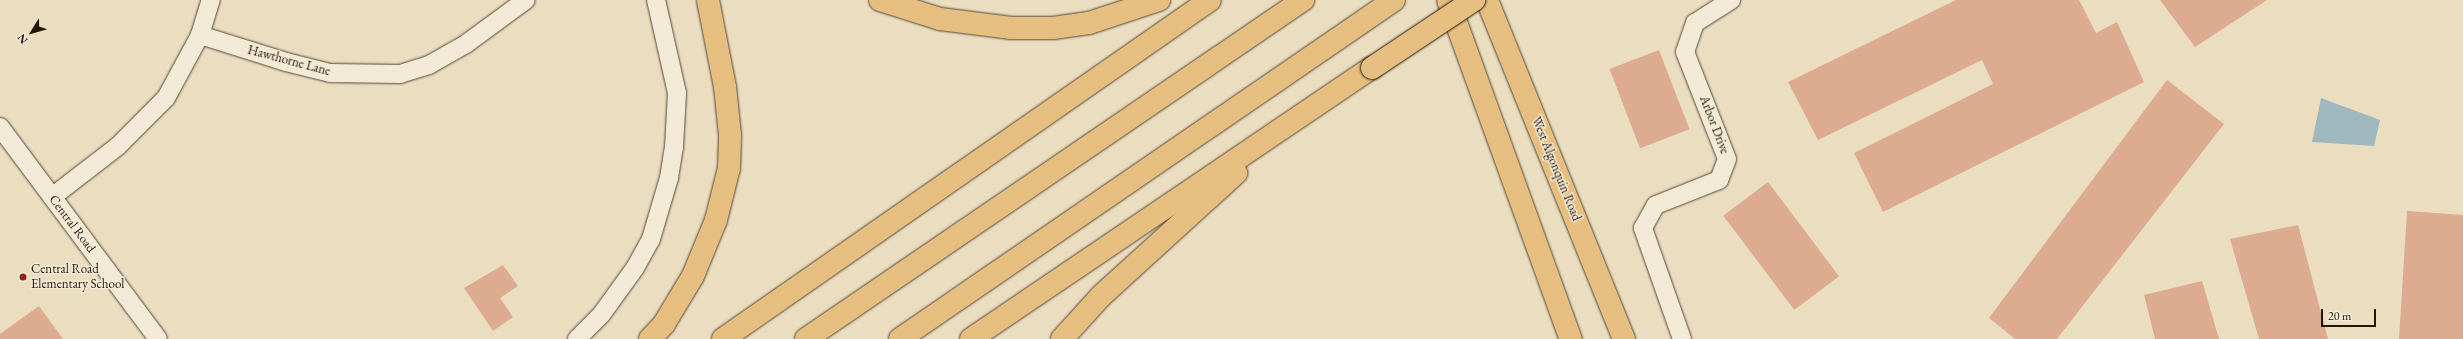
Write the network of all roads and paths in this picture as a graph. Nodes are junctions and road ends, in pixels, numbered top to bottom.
1 (211, 0) edge
2 (526, 0) edge
3 (656, 0) edge
4 (708, 0) edge
5 (880, 0) edge
6 (1159, 0) edge
7 (1210, 0) edge
8 (1302, 0) edge
9 (1394, 0) edge
10 (1448, 0) edge
11 (1474, 0) edge
12 (1487, 0) edge
13 (1730, 0) edge
14 (200, 35) junction
15 (1291, 123) junction
16 (0, 127) edge
17 (52, 197) junction
18 (158, 339) edge
19 (577, 339) edge
20 (650, 339) edge
21 (723, 339) edge
22 (806, 339) edge
23 (900, 339) edge
24 (971, 339) edge
25 (1062, 339) edge
26 (1571, 339) edge
27 (1624, 339) edge
28 (1682, 339) edge

1 - 14 street
2 - 14 street, Hawthorne Lane
3 - 19 street
4 - 20 main road
5 - 6 main road
7 - 21 main road
8 - 22 main road
9 - 23 main road
10 - 26 main road
11 - 15 main road, bridge
12 - 27 main road, West Algonquin Road
13 - 28 street, Arbor Drive
14 - 17 street
15 - 24 main road
15 - 25 main road
16 - 17 street, Central Road
17 - 18 street, Central Road

